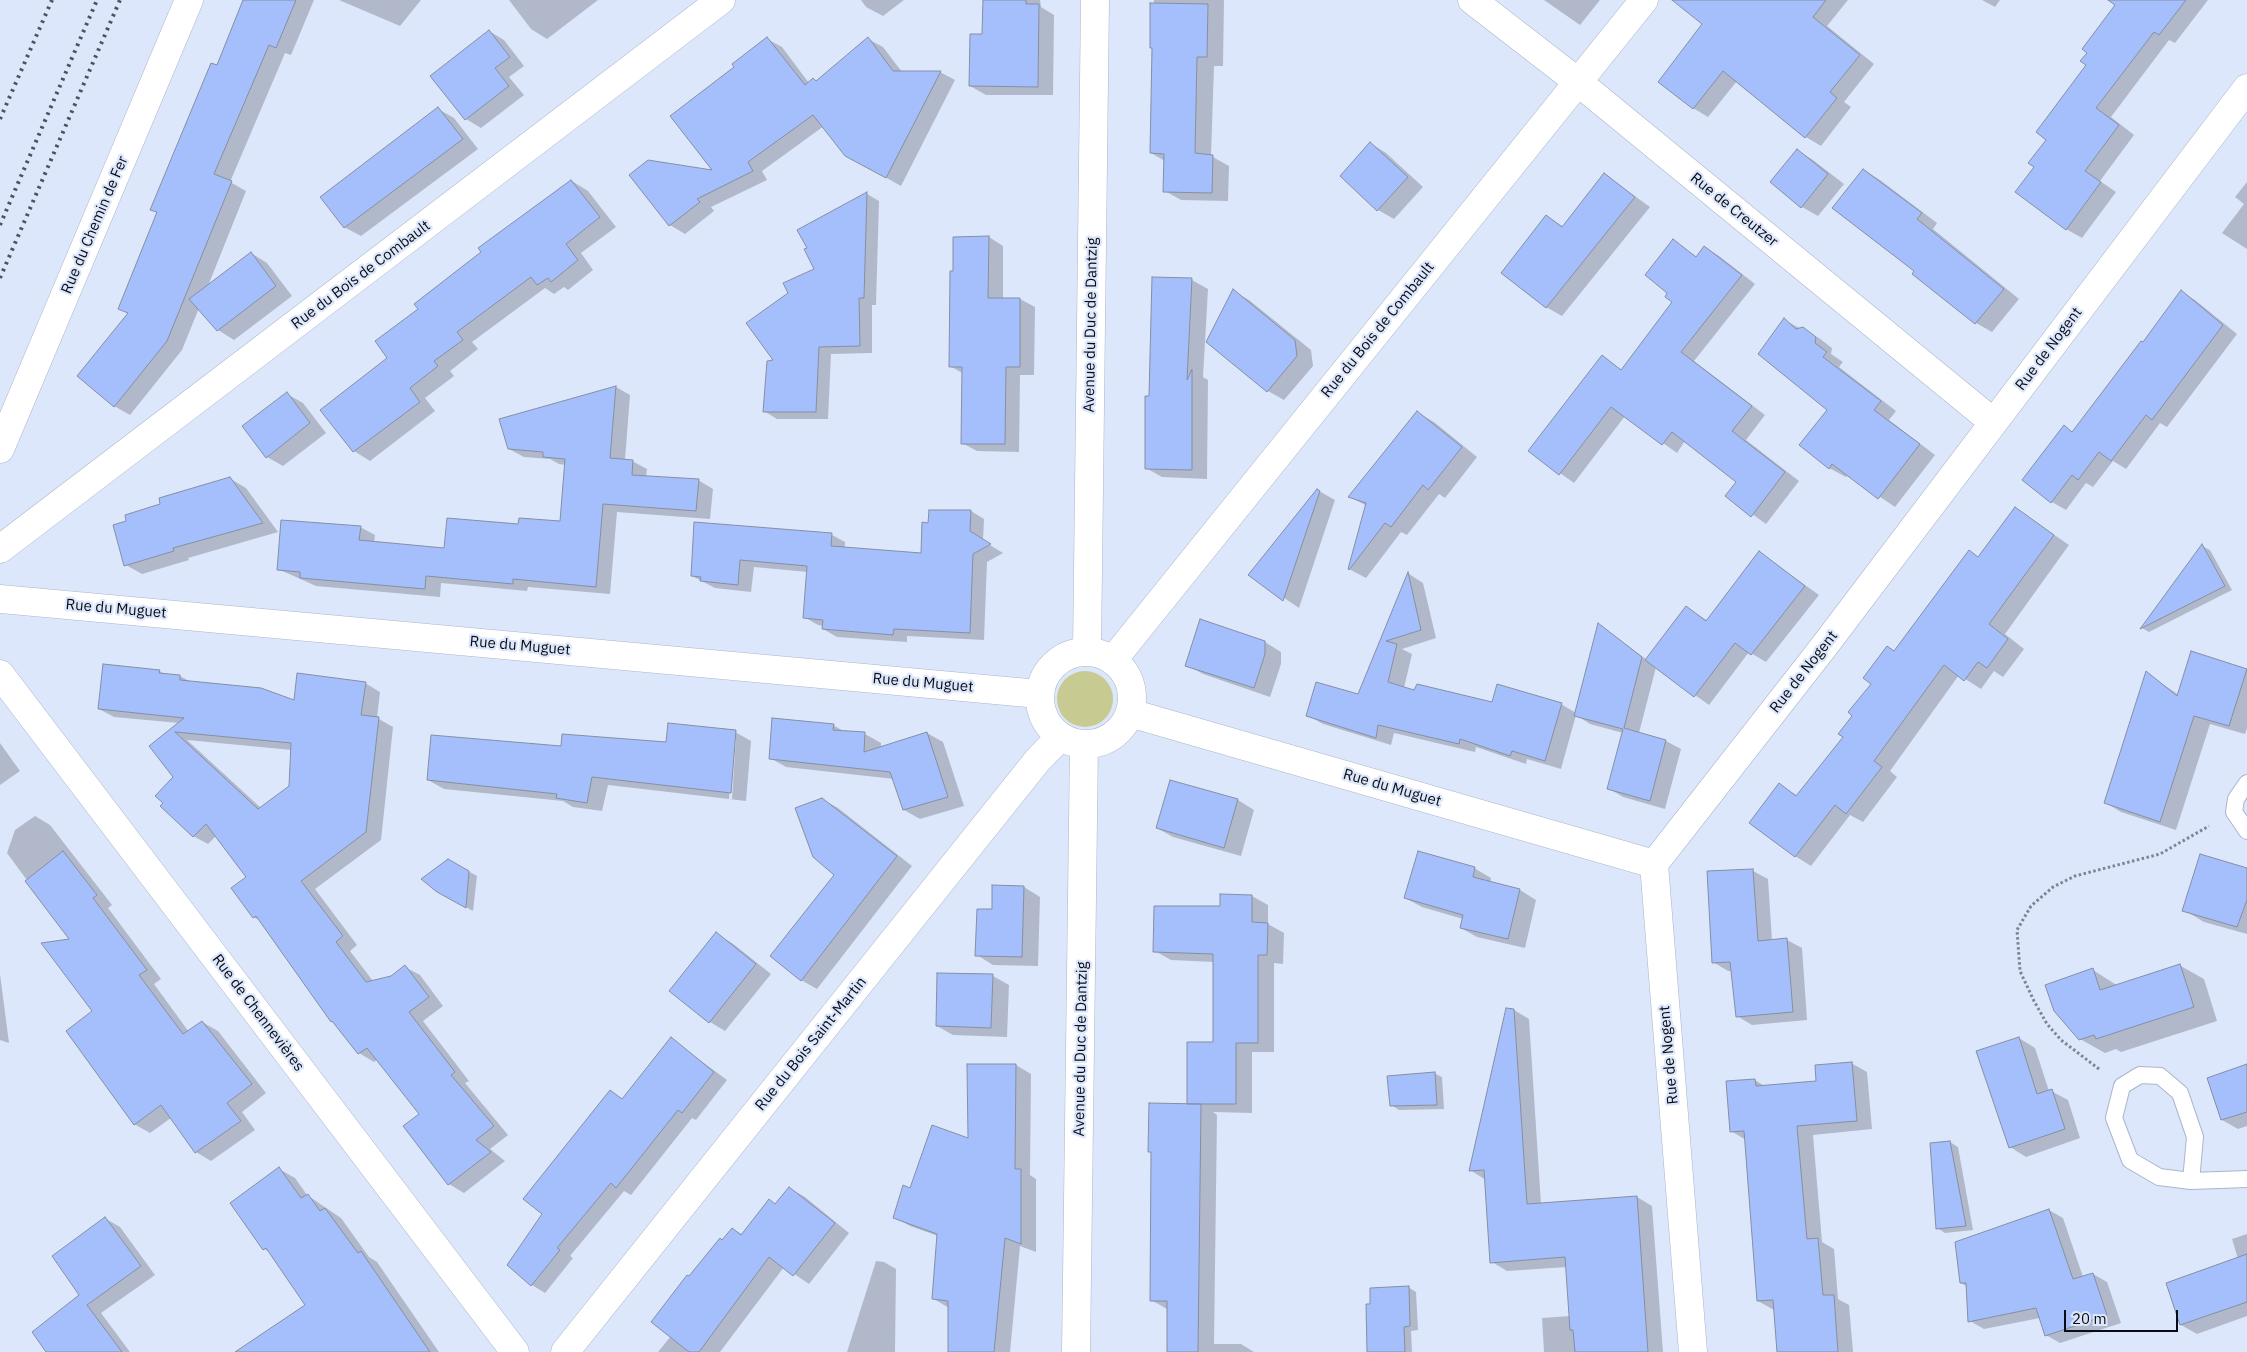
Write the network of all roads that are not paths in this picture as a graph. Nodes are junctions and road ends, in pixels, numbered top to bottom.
1 (189, 0) edge
2 (721, 0) edge
3 (1095, 0) edge
4 (1472, 0) edge
5 (1644, 0) edge
6 (1578, 82) junction
7 (2247, 88) edge
8 (1993, 422) junction
9 (0, 449) edge
10 (0, 549) edge
11 (0, 599) edge
12 (1087, 651) junction
13 (1113, 660) junction
14 (0, 674) edge
15 (1039, 694) junction
16 (1130, 713) junction
17 (1072, 741) junction
18 (2247, 782) edge
19 (2247, 831) edge
20 (1654, 864) junction
21 (2247, 1179) edge
22 (2191, 1181) junction
23 (515, 1352) edge
24 (565, 1352) edge
25 (1076, 1352) edge
26 (1693, 1352) edge

1 - 9 street, Rue du Chemin de Fer
2 - 10 street, Rue du Bois de Combault
3 - 12 street, Avenue du Duc de Dantzig
4 - 6 street, Rue de Creutzer
5 - 6 street, Rue du Bois de Combault
6 - 8 street, Rue de Creutzer
6 - 13 street, Rue du Bois de Combault
7 - 8 street, Rue de Nogent
8 - 20 street, Rue de Nogent
11 - 15 street, Rue du Muguet
12 - 13 street
12 - 15 street
13 - 16 street
14 - 23 street, Rue de Chennevières
15 - 17 street
16 - 17 street
16 - 20 street, Rue du Muguet
17 - 24 street, Rue du Bois Saint-Martin
17 - 25 street, Avenue du Duc de Dantzig
18 - 19 lane
20 - 26 street, Rue de Nogent
21 - 22 lane
22 - 22 lane

